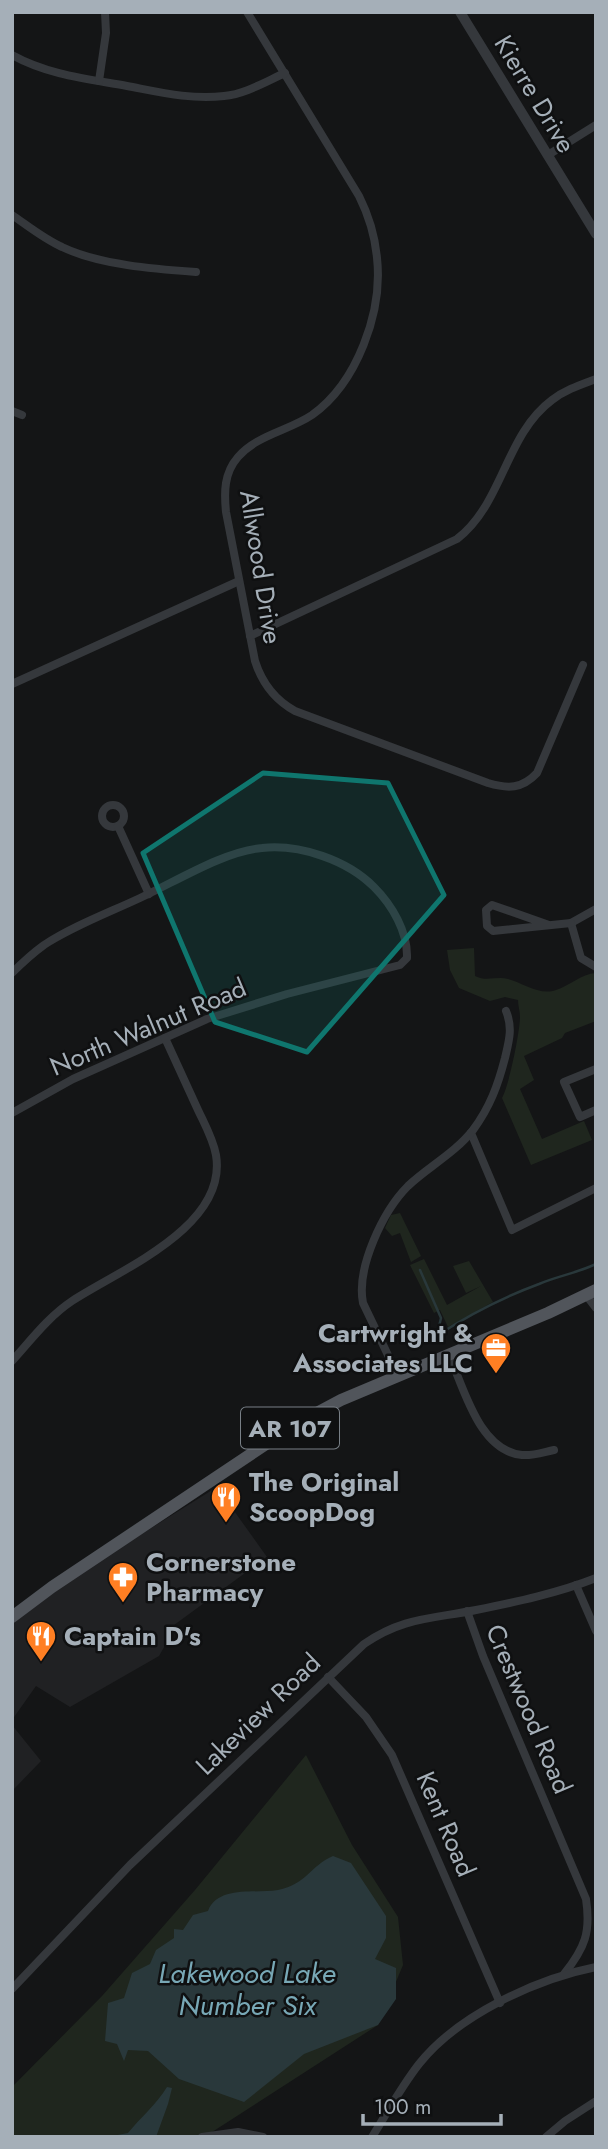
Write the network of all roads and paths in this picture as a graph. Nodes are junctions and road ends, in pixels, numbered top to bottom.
1 (105, 12) edge
2 (247, 12) edge
3 (460, 12) edge
4 (12, 55) edge
5 (285, 74) junction
6 (99, 81) junction
7 (596, 125) edge
8 (548, 155) junction
9 (12, 215) edge
10 (596, 234) edge
11 (196, 272) dead end
12 (596, 379) edge
13 (12, 411) edge
14 (22, 415) dead end
15 (239, 581) junction
16 (250, 636) junction
17 (583, 665) dead end
18 (12, 684) edge
19 (118, 826) dead end
20 (149, 894) junction
21 (596, 909) edge
22 (570, 923) junction
23 (549, 925) junction
24 (596, 967) edge
25 (12, 973) edge
26 (506, 1011) dead end
27 (165, 1038) junction
28 (596, 1069) edge
29 (12, 1101) edge
30 (596, 1110) edge
31 (15, 1111) edge
32 (471, 1133) junction
33 (596, 1188) edge
34 (591, 1292) edge
35 (596, 1308) edge
36 (449, 1355) junction
37 (12, 1362) edge
38 (398, 1376) junction
39 (554, 1450) dead end
40 (596, 1578) edge
41 (576, 1585) junction
42 (467, 1611) junction
43 (12, 1617) edge
44 (596, 1631) edge
45 (328, 1677) junction
46 (586, 1899) junction
47 (596, 1913) edge
48 (596, 1967) edge
49 (564, 1974) junction
50 (12, 1990) edge
51 (500, 2003) junction
52 (596, 2101) edge
53 (202, 2137) edge
54 (263, 2137) edge
55 (372, 2137) edge
56 (547, 2137) edge

1 - 6 street
2 - 5 street, Allwood Drive
3 - 8 street, Kierre Drive
4 - 6 street
5 - 6 street
5 - 15 street, Allwood Drive
7 - 8 street
8 - 10 street, Kierre Drive
9 - 11 street
12 - 16 street
13 - 14 street
15 - 16 street, Allwood Drive
15 - 18 street
16 - 17 street, Allwood Drive
19 - 20 street
20 - 25 street
20 - 27 street, North Walnut Road
21 - 22 street
22 - 23 street
22 - 24 street
23 - 23 street
26 - 32 street
27 - 31 street, North Walnut Road
27 - 37 street
28 - 30 street
29 - 31 street
32 - 33 street
32 - 38 street
34 - 35 street
34 - 36 main road, AR 107
36 - 38 main road, AR 107
36 - 39 street
38 - 43 main road, AR 107
40 - 41 street, Lakeview Road
41 - 42 street, Lakeview Road
41 - 44 street
42 - 45 street, Lakeview Road
42 - 46 street, Crestwood Road
45 - 50 street, Lakeview Road
45 - 51 street, Kent Road
46 - 47 street, Crestwood Road
46 - 49 street, Crestwood Road
48 - 49 street
49 - 51 street
51 - 55 street
52 - 56 street
53 - 54 street

